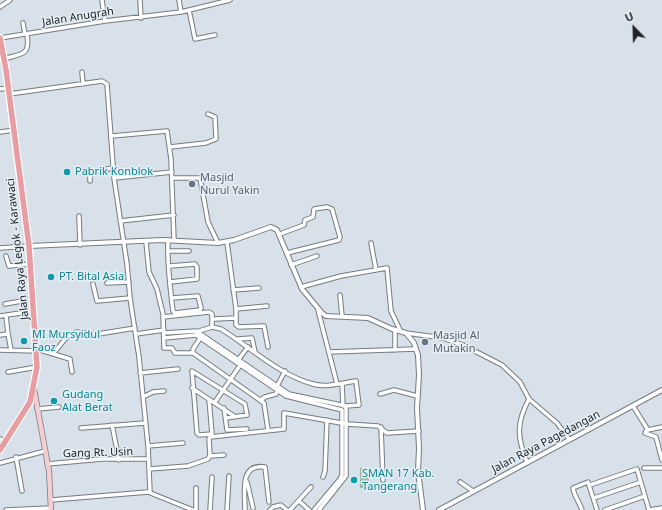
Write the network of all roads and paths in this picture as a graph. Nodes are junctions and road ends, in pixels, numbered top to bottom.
1 (10, 0) edge
2 (102, 0) edge
3 (140, 0) edge
4 (179, 0) edge
5 (230, 0) edge
6 (0, 7) edge
7 (189, 10) junction
8 (181, 12) junction
9 (141, 18) junction
10 (105, 21) junction
11 (23, 22) dead end
12 (26, 34) junction
13 (215, 35) dead end
14 (0, 38) edge
15 (4, 59) junction
16 (82, 72) dead end
17 (83, 84) junction
18 (9, 88) junction
19 (0, 89) edge
20 (9, 94) junction
21 (208, 114) dead end
22 (14, 130) junction
23 (0, 132) edge
24 (112, 136) junction
25 (170, 146) junction
26 (113, 168) junction
27 (172, 172) junction
28 (114, 178) junction
29 (172, 178) junction
30 (90, 181) dead end
31 (174, 214) junction
32 (79, 216) dead end
33 (120, 221) junction
34 (280, 234) junction
35 (168, 240) junction
36 (174, 240) junction
37 (146, 242) junction
38 (227, 242) junction
39 (123, 243) junction
40 (218, 243) junction
41 (371, 243) dead end
42 (80, 245) junction
43 (29, 246) junction
44 (0, 248) edge
45 (168, 251) junction
46 (189, 251) dead end
47 (287, 253) junction
48 (6, 256) dead end
49 (317, 256) dead end
50 (30, 264) junction
51 (292, 265) junction
52 (170, 266) junction
53 (376, 270) junction
54 (129, 282) junction
55 (170, 282) junction
56 (107, 283) dead end
57 (93, 284) dead end
58 (300, 286) junction
59 (258, 288) dead end
60 (233, 290) junction
61 (340, 295) dead end
62 (130, 298) junction
63 (172, 298) junction
64 (33, 299) junction
65 (5, 304) dead end
66 (267, 306) dead end
67 (236, 309) junction
68 (318, 310) junction
69 (34, 311) junction
70 (0, 316) edge
71 (6, 316) junction
72 (342, 316) junction
73 (163, 317) junction
74 (236, 318) junction
75 (215, 319) dead end
76 (212, 327) junction
77 (135, 328) junction
78 (397, 330) junction
79 (164, 332) junction
80 (195, 333) junction
81 (406, 333) junction
82 (8, 334) junction
83 (136, 334) junction
84 (182, 334) junction
85 (0, 335) edge
86 (202, 336) junction
87 (164, 338) junction
88 (237, 339) junction
89 (248, 347) junction
90 (268, 347) dead end
91 (416, 349) junction
92 (0, 350) edge
93 (10, 350) junction
94 (37, 350) junction
95 (395, 350) junction
96 (255, 352) junction
97 (329, 352) junction
98 (193, 353) junction
99 (53, 354) junction
100 (238, 360) junction
101 (241, 365) junction
102 (37, 368) junction
103 (178, 369) dead end
104 (285, 371) junction
105 (8, 372) dead end
106 (72, 372) dead end
107 (140, 373) junction
108 (230, 380) junction
109 (337, 384) junction
110 (342, 384) junction
111 (192, 388) junction
112 (276, 388) junction
113 (34, 389) junction
114 (662, 390) edge
115 (164, 391) dead end
116 (223, 391) junction
117 (380, 394) dead end
118 (418, 396) junction
119 (143, 397) junction
120 (209, 399) junction
121 (529, 399) junction
122 (261, 400) junction
123 (215, 402) junction
124 (345, 406) junction
125 (633, 406) junction
126 (59, 407) dead end
127 (224, 408) junction
128 (37, 409) junction
129 (235, 417) junction
130 (226, 418) junction
131 (327, 420) junction
132 (145, 423) junction
133 (345, 423) junction
134 (112, 426) junction
135 (381, 427) junction
136 (662, 427) edge
137 (81, 428) dead end
138 (247, 429) dead end
139 (647, 429) junction
140 (268, 430) junction
141 (419, 431) junction
142 (0, 439) edge
143 (569, 439) junction
144 (7, 441) junction
145 (183, 443) dead end
146 (148, 446) junction
147 (0, 450) edge
148 (45, 451) junction
149 (224, 455) dead end
150 (210, 456) junction
151 (16, 457) junction
152 (148, 459) junction
153 (119, 460) junction
154 (662, 460) edge
155 (526, 462) junction
156 (0, 463) edge
157 (47, 464) junction
158 (644, 468) dead end
159 (662, 468) edge
160 (149, 469) junction
161 (229, 476) dead end
162 (323, 477) dead end
163 (212, 478) dead end
164 (246, 479) junction
165 (383, 480) dead end
166 (460, 482) dead end
167 (641, 482) junction
168 (590, 485) junction
169 (311, 487) dead end
170 (196, 488) dead end
171 (22, 491) dead end
172 (150, 492) junction
173 (473, 492) junction
174 (645, 496) junction
175 (594, 498) junction
176 (51, 500) junction
177 (299, 501) junction
178 (269, 502) dead end
179 (253, 508) dead end
180 (51, 509) edge
181 (660, 509) edge
182 (6, 510) edge
183 (194, 510) edge
184 (210, 510) edge
185 (227, 510) edge
186 (245, 510) edge
187 (270, 510) edge
188 (287, 510) edge
189 (290, 510) edge
190 (310, 510) edge
191 (314, 510) edge
192 (319, 510) edge
193 (423, 510) edge
194 (439, 510) edge
195 (582, 510) edge
196 (597, 510) edge
197 (605, 510) edge
198 (649, 510) edge

1 - 6 street
2 - 10 street
3 - 9 street
4 - 8 street
5 - 7 street, Jalan Anugrah
7 - 8 street, Jalan Anugrah
7 - 13 street
8 - 9 street, Jalan Anugrah
9 - 10 street, Jalan Anugrah
10 - 12 street, Jalan Anugrah
11 - 12 street
12 - 14 street, Jalan Anugrah
12 - 15 street
14 - 15 main road, Jalan Raya Legok - Karawaci
15 - 18 main road, Jalan Raya Legok - Karawaci
16 - 17 street
17 - 20 street
17 - 24 street
18 - 19 street
18 - 20 main road, Jalan Raya Legok - Karawaci
20 - 22 main road, Jalan Raya Legok - Karawaci
21 - 25 street
22 - 23 street
22 - 43 main road, Jalan Raya Legok - Karawaci
24 - 25 street
24 - 26 street
25 - 27 street
26 - 28 street
26 - 30 street
27 - 28 street
27 - 29 street
28 - 33 street
29 - 31 street
29 - 40 street
31 - 33 street
31 - 36 street
32 - 42 street
33 - 39 street
34 - 38 street
34 - 47 street
34 - 47 street
35 - 36 street
35 - 37 street
35 - 45 street
36 - 40 street
37 - 39 street
37 - 73 street
38 - 40 street
38 - 60 street
39 - 42 street
39 - 54 street
41 - 53 street
42 - 43 street
43 - 44 street
43 - 50 main road, Jalan Raya Legok - Karawaci
45 - 46 street
45 - 52 street
47 - 51 street
48 - 50 street
49 - 51 street
50 - 64 main road, Jalan Raya Legok - Karawaci
51 - 58 street
52 - 55 street
52 - 55 street
53 - 58 street
53 - 78 street
54 - 56 street
54 - 62 street
55 - 63 street
57 - 62 street
58 - 68 street
59 - 60 street
60 - 67 street
61 - 72 street
62 - 77 street
63 - 63 street
64 - 65 street
64 - 69 main road, Jalan Raya Legok - Karawaci
66 - 67 street
67 - 74 street
68 - 72 street
68 - 97 street
69 - 71 street
69 - 94 main road, Jalan Raya Legok - Karawaci
70 - 71 street
71 - 82 street
72 - 78 street
73 - 76 street
73 - 79 street
74 - 75 street
74 - 90 street
76 - 80 street
76 - 88 street
77 - 83 street
77 - 99 street
78 - 81 street
78 - 95 street
79 - 83 street
79 - 84 street
79 - 87 street
80 - 84 street
80 - 86 street
81 - 91 street
81 - 121 street
82 - 85 street
82 - 93 street
83 - 107 street
84 - 87 street
86 - 98 street
86 - 100 street
86 - 101 street
87 - 98 street
88 - 89 street
88 - 96 street
89 - 96 street
89 - 100 street
91 - 95 street
91 - 118 street
92 - 93 street
93 - 94 street
94 - 99 street
94 - 102 main road, Jalan Raya Legok - Karawaci
95 - 97 street
96 - 104 street
97 - 109 street
98 - 108 street
99 - 106 street
100 - 101 street
101 - 108 street
101 - 112 street
102 - 105 street
102 - 113 main road, Jalan Raya Legok - Karawaci
103 - 107 street
104 - 109 street
104 - 112 street
107 - 119 street
108 - 116 street
108 - 122 street
109 - 110 street
110 - 124 street
110 - 124 street
111 - 116 street
111 - 120 street
111 - 120 street
112 - 122 street
112 - 124 street
112 - 133 street
113 - 128 main road
113 - 144 main road, Jalan Raya Legok - Karawaci
114 - 125 street, Jalan Raya Pagedangan
115 - 119 street
116 - 123 street
116 - 129 street
117 - 118 street
118 - 141 street
119 - 132 street
120 - 123 street
121 - 143 street
121 - 155 street
122 - 140 street
123 - 127 street
124 - 133 street
125 - 139 street
125 - 143 street, Jalan Raya Pagedangan
126 - 128 street
127 - 129 street
127 - 130 street
128 - 148 main road
129 - 130 street
130 - 138 street
131 - 133 street
131 - 140 street
131 - 162 street
132 - 134 street
132 - 146 street
133 - 135 street
133 - 191 street
133 - 192 street
134 - 137 street
134 - 153 street
135 - 141 street
135 - 165 street
136 - 139 street
139 - 154 street
140 - 150 street
141 - 193 street
142 - 144 street
143 - 155 street, Jalan Raya Pagedangan
144 - 147 main road, Jalan Raya Legok - Karawaci
145 - 146 street
146 - 152 street
148 - 151 street
148 - 157 main road
149 - 150 street
150 - 160 street
151 - 156 street
151 - 171 street
152 - 153 street, Gang Rt. Usin
152 - 160 street
153 - 157 street, Gang Rt. Usin
155 - 173 street, Jalan Raya Pagedangan
157 - 176 main road
158 - 159 street
160 - 172 street
161 - 185 street
163 - 184 street
164 - 178 street
164 - 179 street
164 - 186 street
166 - 173 street
167 - 168 street
167 - 174 street
167 - 175 street
168 - 175 street
168 - 195 street
169 - 177 street
170 - 183 street
172 - 176 street
172 - 183 street
173 - 194 street, Jalan Raya Pagedangan
174 - 197 street
174 - 198 street
175 - 196 street
176 - 180 main road
177 - 189 street
177 - 190 street
180 - 182 street
181 - 198 street
187 - 188 street

